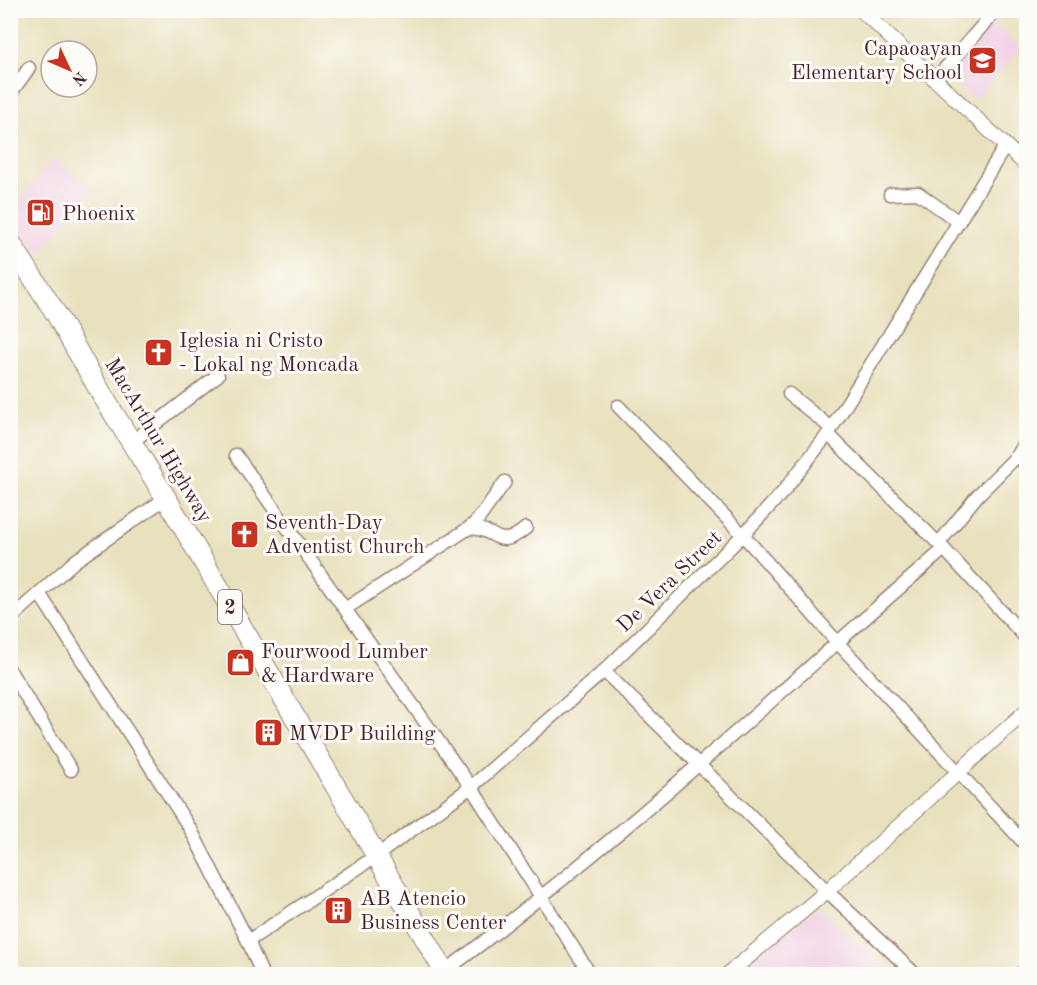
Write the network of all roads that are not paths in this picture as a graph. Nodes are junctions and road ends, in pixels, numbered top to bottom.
1 (996, 10) edge
2 (869, 13) edge
3 (29, 68) dead end
4 (935, 80) junction
5 (10, 94) edge
6 (1006, 145) junction
7 (1026, 165) edge
8 (890, 194) dead end
9 (959, 222) junction
10 (10, 243) edge
11 (218, 375) dead end
12 (789, 394) dead end
13 (618, 406) dead end
14 (829, 431) junction
15 (1026, 441) edge
16 (132, 442) junction
17 (236, 455) dead end
18 (1022, 460) edge
19 (505, 482) dead end
20 (166, 498) junction
21 (469, 528) junction
22 (526, 528) dead end
23 (743, 535) junction
24 (941, 546) junction
25 (39, 593) junction
26 (345, 609) junction
27 (10, 619) edge
28 (1026, 638) edge
29 (837, 642) junction
30 (10, 671) edge
31 (604, 671) junction
32 (1026, 711) edge
33 (700, 765) junction
34 (71, 770) dead end
35 (958, 773) junction
36 (471, 787) junction
37 (1026, 845) edge
38 (376, 856) junction
39 (827, 891) junction
40 (543, 898) junction
41 (248, 940) junction
42 (1026, 969) edge
43 (444, 974) edge
44 (262, 975) edge
45 (590, 975) edge
46 (728, 975) edge
47 (915, 975) edge
48 (1021, 975) edge

1 - 4 street
2 - 4 street
3 - 5 street
4 - 6 street
6 - 7 street
6 - 9 street, De Vera Street
8 - 9 street
9 - 14 street, De Vera Street
10 - 16 highway, MacArthur Highway / 2
11 - 16 street
12 - 14 street
13 - 23 street
14 - 23 street, De Vera Street
14 - 24 street
15 - 18 street
16 - 20 highway, MacArthur Highway / 2
17 - 26 street
18 - 24 street
19 - 21 street
20 - 25 street
20 - 38 highway, MacArthur Highway / 2
21 - 22 street
21 - 26 street
23 - 29 street
23 - 31 street, De Vera Street
24 - 28 street
24 - 29 street
25 - 27 street
25 - 41 street
26 - 36 street
29 - 33 street
29 - 35 street
30 - 34 street
31 - 33 street
31 - 36 street, De Vera Street
32 - 35 street
33 - 39 street
33 - 40 street
35 - 37 street
35 - 39 street
36 - 38 street, De Vera Street
36 - 40 street
38 - 41 street, De Vera Street
38 - 43 highway, MacArthur Highway / 2
39 - 46 street
39 - 47 street
40 - 43 street
40 - 45 street
41 - 44 street
42 - 48 street

